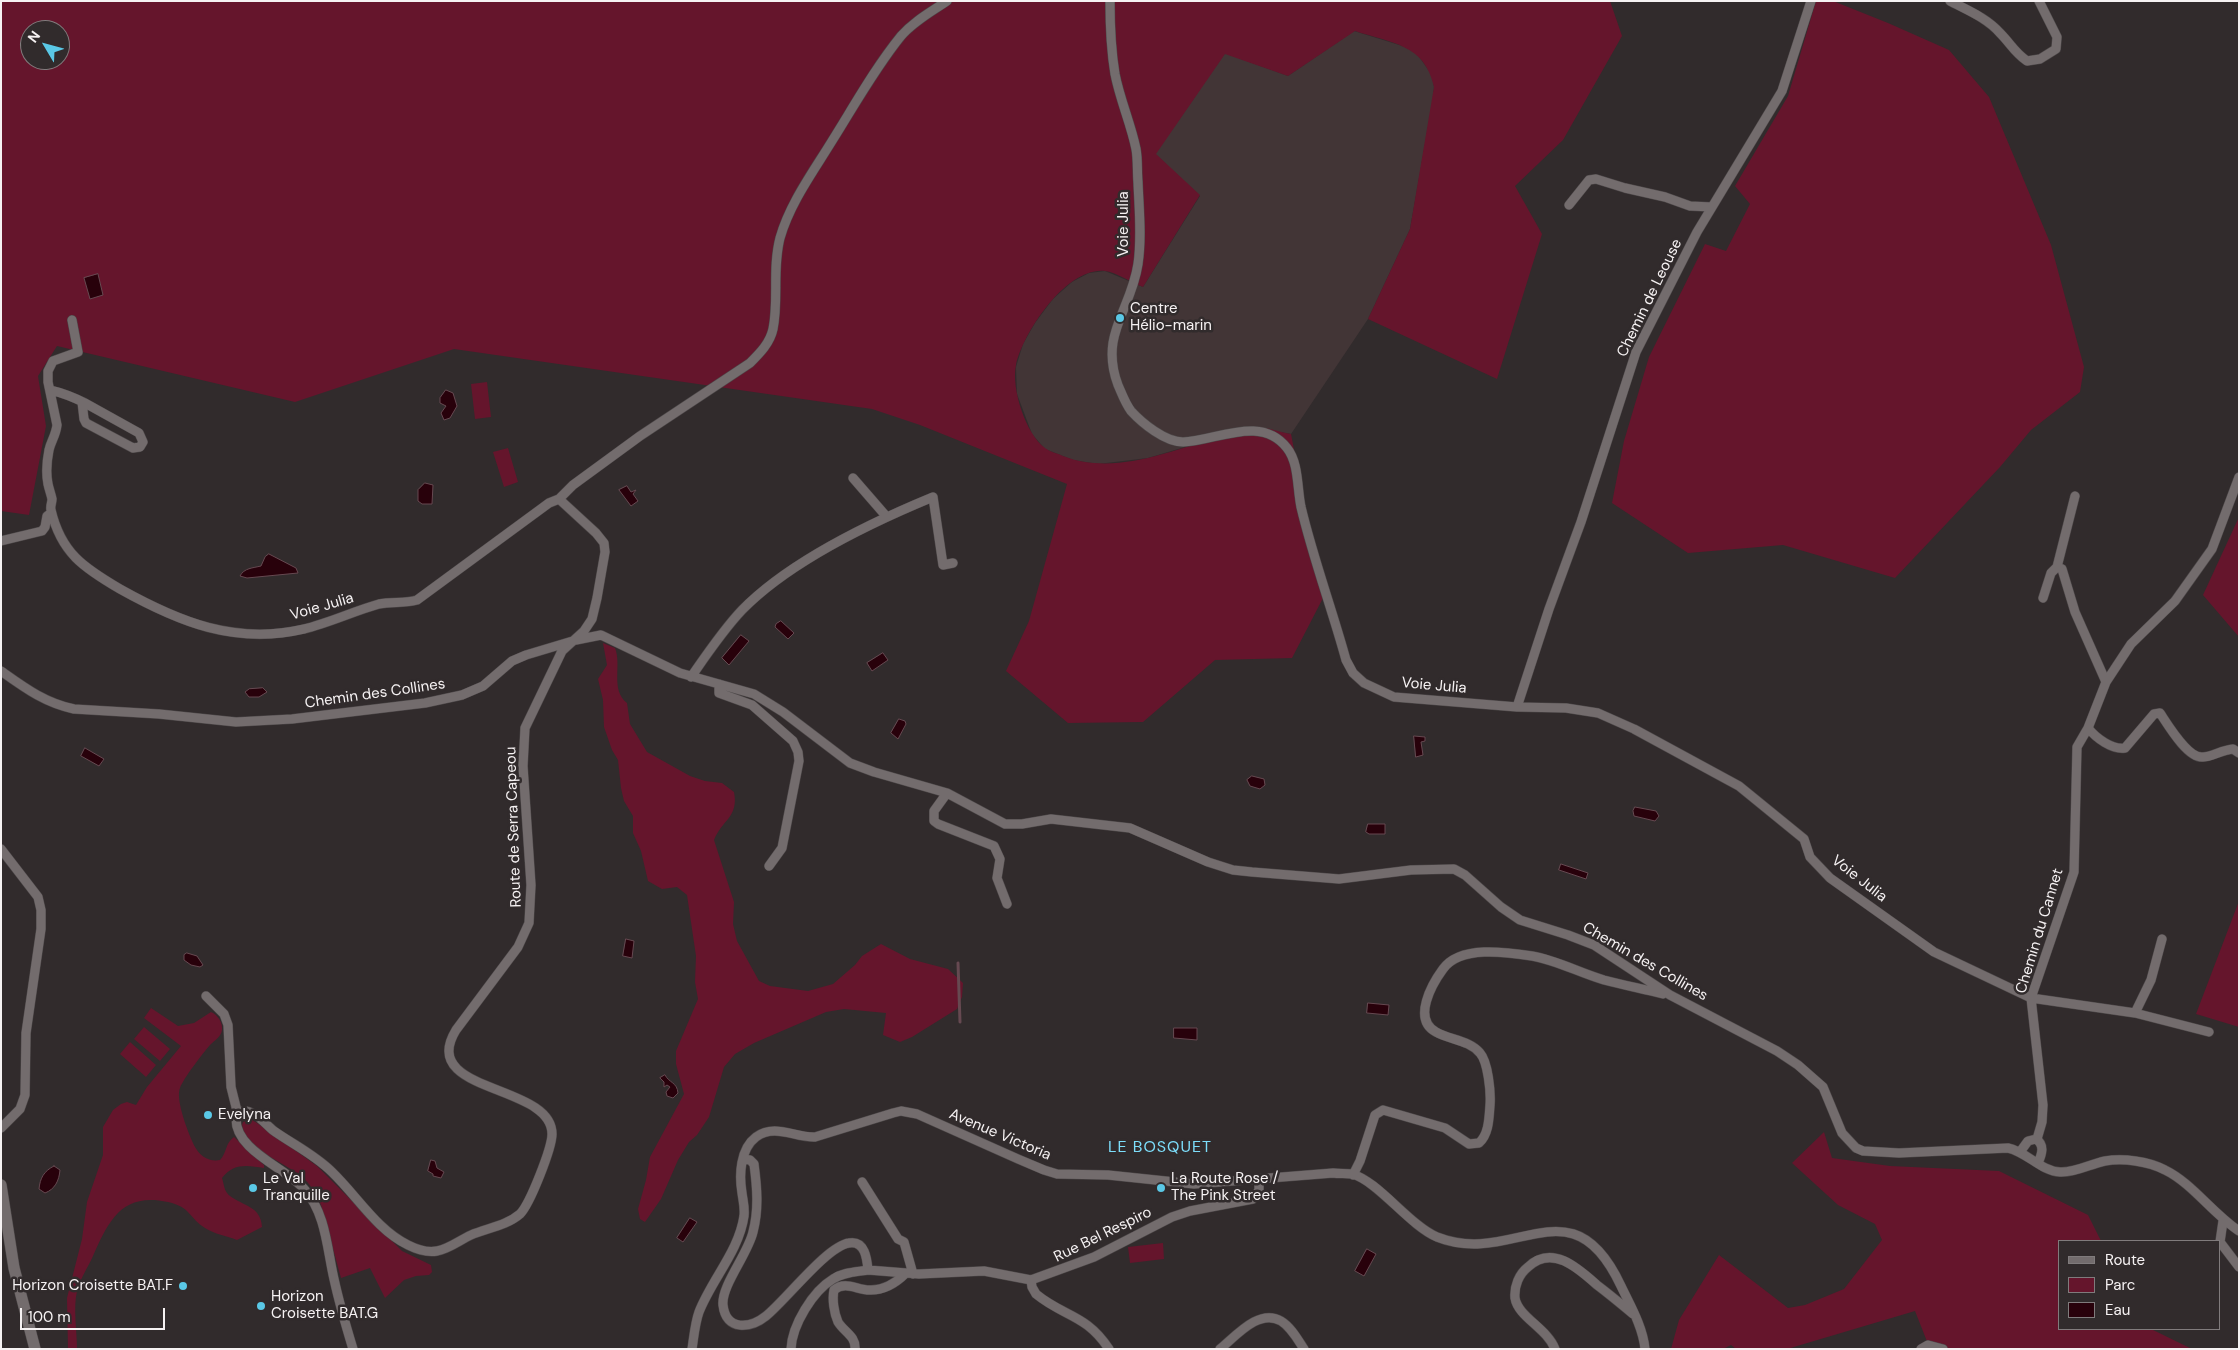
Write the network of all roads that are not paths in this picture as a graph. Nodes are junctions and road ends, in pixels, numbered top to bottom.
1 (947, 1) edge
2 (1110, 1) edge
3 (1811, 1) edge
4 (1950, 1) edge
5 (2039, 1) edge
6 (1569, 205) dead end
7 (1712, 207) junction
8 (72, 320) dead end
9 (50, 390) junction
10 (82, 402) junction
11 (2239, 477) edge
12 (853, 478) dead end
13 (2075, 496) dead end
14 (559, 498) junction
15 (51, 512) junction
16 (886, 516) junction
17 (1, 541) edge
18 (953, 563) dead end
19 (2057, 567) junction
20 (2043, 598) dead end
21 (576, 640) junction
22 (1, 671) edge
23 (691, 677) junction
24 (2106, 682) junction
25 (719, 684) junction
26 (1517, 707) junction
27 (2088, 728) junction
28 (2239, 753) edge
29 (947, 793) junction
30 (1, 850) edge
31 (769, 866) dead end
32 (1007, 904) dead end
33 (2162, 939) dead end
34 (1670, 995) junction
35 (206, 996) dead end
36 (2031, 998) junction
37 (2135, 1013) junction
38 (2209, 1032) dead end
39 (238, 1115) junction
40 (1, 1128) edge
41 (2037, 1139) junction
42 (2020, 1152) junction
43 (743, 1159) junction
44 (2038, 1163) junction
45 (1353, 1174) junction
46 (1259, 1180) junction
47 (862, 1182) dead end
48 (1, 1186) edge
49 (2223, 1221) junction
50 (2239, 1231) edge
51 (2239, 1267) edge
52 (868, 1270) junction
53 (910, 1273) junction
54 (1031, 1280) junction
55 (1635, 1316) junction
56 (35, 1349) edge
57 (353, 1349) edge
58 (692, 1349) edge
59 (791, 1349) edge
60 (856, 1349) edge
61 (1109, 1349) edge
62 (1220, 1349) edge
63 (1304, 1349) edge
64 (1555, 1349) edge
65 (1646, 1349) edge
66 (1921, 1349) edge
67 (1943, 1349) edge

1 - 14 street, Voie Julia
2 - 26 street, Voie Julia
3 - 7 street, Chemin de Leouse
4 - 5 street
6 - 7 street
7 - 26 street, Chemin de Leouse
8 - 9 street
9 - 10 street
9 - 15 street
10 - 10 street
11 - 24 street, Chemin du Cannet
12 - 16 street
13 - 19 street
14 - 15 street, Voie Julia
14 - 21 street, Route de Serra Capeou
15 - 17 street
16 - 18 street
16 - 23 street
19 - 20 street
19 - 24 street
21 - 22 street, Chemin des Collines
21 - 23 street, Chemin des Collines
21 - 39 street, Route de Serra Capeou
23 - 25 street, Chemin des Collines
24 - 27 street, Chemin du Cannet
25 - 29 street, Chemin des Collines
25 - 31 street
26 - 36 street, Voie Julia
27 - 28 street
27 - 36 street, Chemin du Cannet
29 - 32 street
29 - 34 street, Chemin des Collines
30 - 40 street
33 - 37 street
34 - 42 street, Chemin des Collines
34 - 45 street
35 - 39 street
36 - 37 street, Voie Julia
36 - 41 street, Chemin du Cannet
37 - 38 street, Voie Julia
39 - 57 street
41 - 42 street
41 - 44 street, Chemin du Cannet
42 - 44 street, Chemin des Collines
43 - 46 street, Avenue Victoria
43 - 52 street
43 - 58 street, Avenue Victoria
44 - 49 street, Chemin des Collines
45 - 46 street, Avenue Victoria
45 - 55 street
46 - 54 street, Rue Bel Respiro
47 - 53 street
48 - 56 street
49 - 50 street, Chemin des Collines
49 - 51 street
52 - 53 street
52 - 59 street
53 - 54 street
53 - 60 street
54 - 61 street
55 - 64 street
55 - 65 street
62 - 63 street
66 - 67 street

